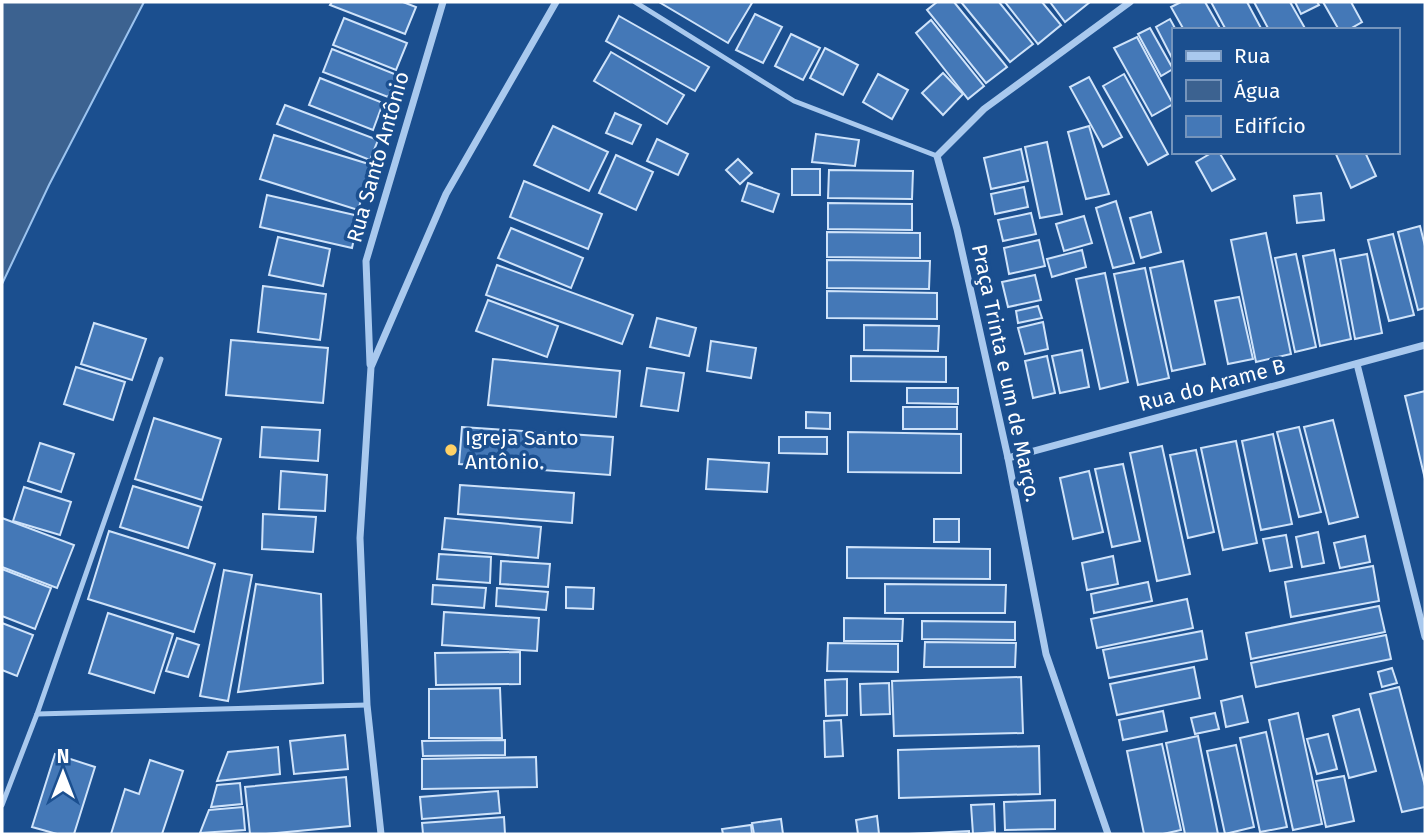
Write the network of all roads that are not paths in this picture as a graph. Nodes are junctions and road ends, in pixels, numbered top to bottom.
1 (443, 2) edge
2 (556, 2) edge
3 (635, 2) edge
4 (1129, 2) edge
5 (937, 156) junction
6 (1425, 345) edge
7 (161, 359) dead end
8 (1357, 364) junction
9 (370, 367) junction
10 (1007, 458) junction
11 (1425, 636) edge
12 (368, 705) junction
13 (37, 714) junction
14 (2, 805) edge
15 (381, 834) edge
16 (1108, 834) edge

1 - 9 street, Rua Santo Antônio
2 - 9 street
3 - 5 lane
4 - 5 street
5 - 10 street, Praça Trinta e um de Março.
6 - 8 street, Rua do Arame B
7 - 13 lane
8 - 10 street, Rua do Arame B
8 - 11 street
9 - 12 street
10 - 16 street, Praça Trinta e um de Março.
12 - 13 lane
12 - 15 street
13 - 14 lane

